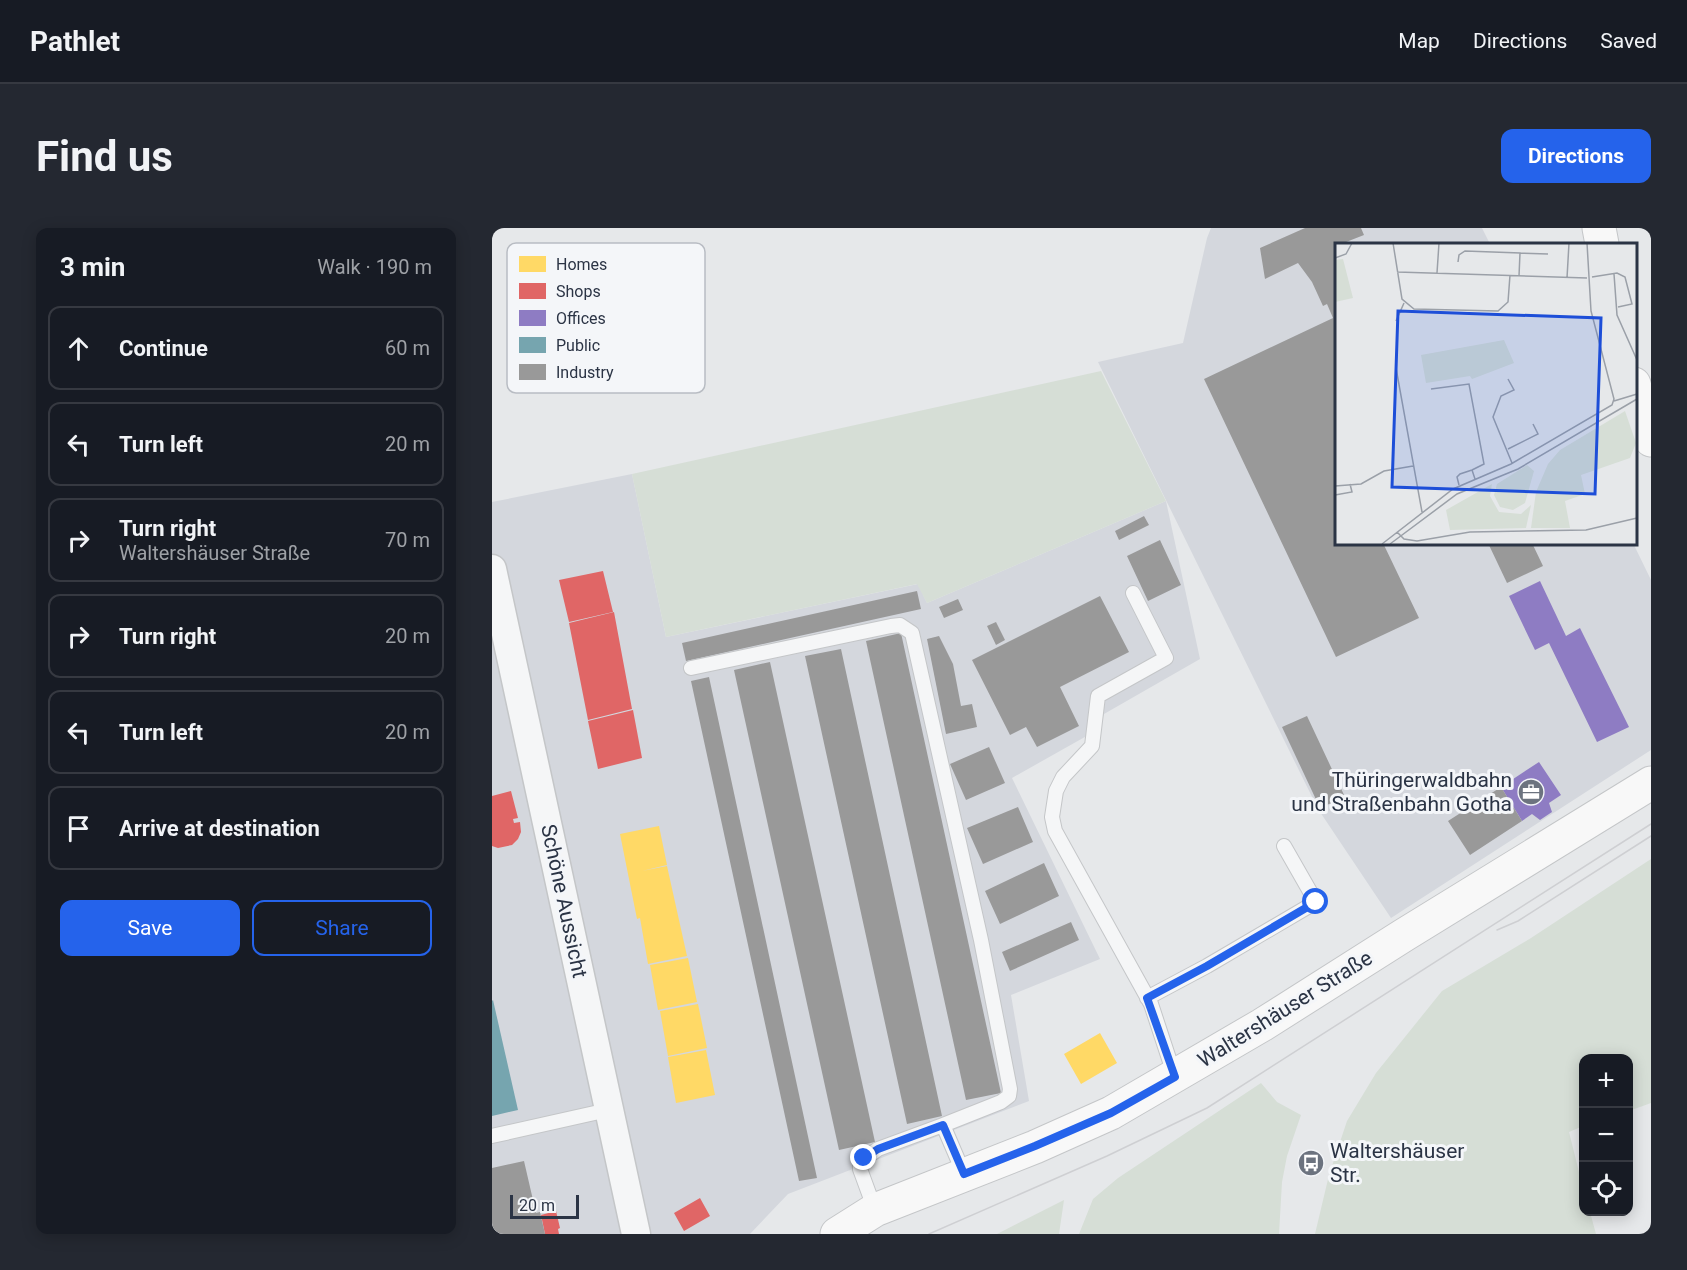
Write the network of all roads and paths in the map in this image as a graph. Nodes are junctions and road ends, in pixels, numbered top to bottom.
1 (1599, 228) edge
2 (1602, 243) edge
3 (1636, 388) edge
4 (1651, 440) edge
5 (492, 569) edge
6 (1133, 593) dead end
7 (691, 668) dead end
8 (1651, 783) edge
9 (1284, 846) dead end
10 (1147, 998) junction
11 (1175, 1077) junction
12 (608, 1110) junction
13 (943, 1125) junction
14 (492, 1136) edge
15 (964, 1174) junction
16 (876, 1210) junction
17 (636, 1234) edge
18 (837, 1234) edge

1 - 2 main road
3 - 4 main road
5 - 12 street, Schöne Aussicht
6 - 10 lane
7 - 13 lane
8 - 11 main road, Waltershäuser Straße
9 - 10 lane
10 - 11 lane
11 - 15 main road, Waltershäuser Straße
12 - 14 lane
12 - 17 street, Schöne Aussicht
13 - 15 lane
13 - 16 lane
15 - 16 main road, Waltershäuser Straße
16 - 18 main road, Waltershäuser Straße

